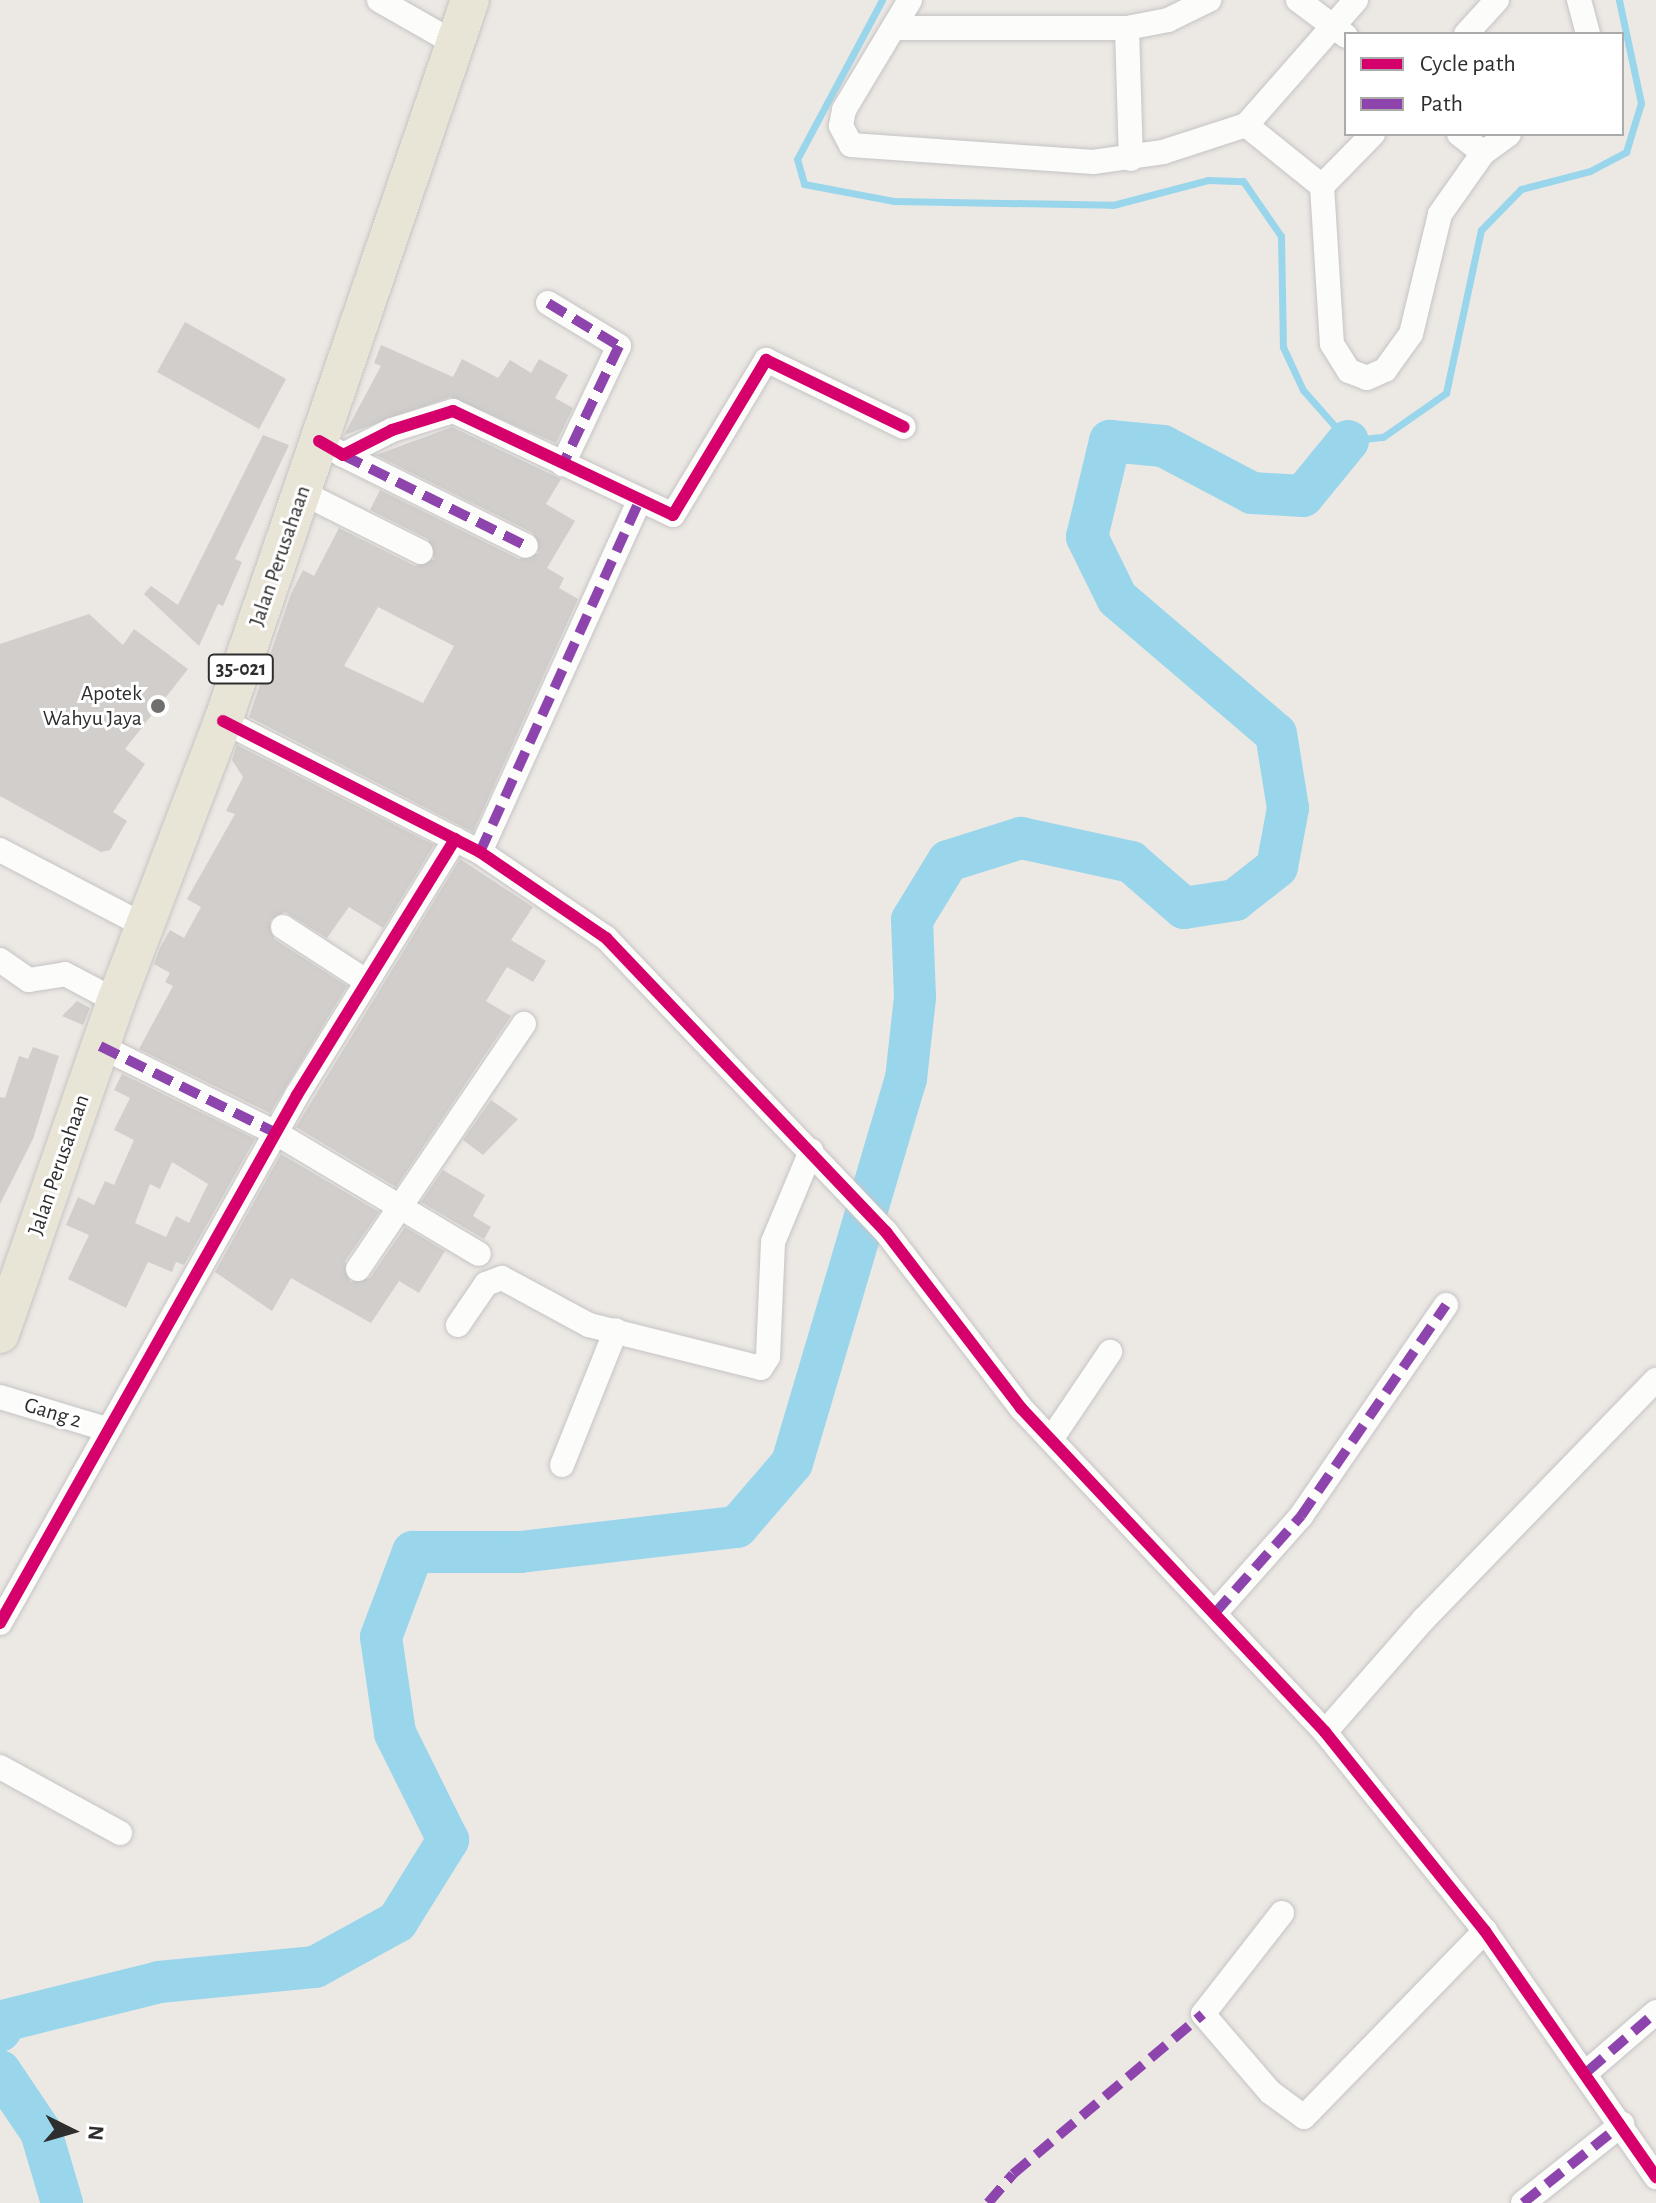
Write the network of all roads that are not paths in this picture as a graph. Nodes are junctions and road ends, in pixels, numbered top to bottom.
1 (379, 0) edge
2 (470, 0) edge
3 (910, 0) edge
4 (1209, 0) edge
5 (1298, 0) edge
6 (1356, 0) edge
7 (1497, 0) edge
8 (1579, 0) edge
9 (1173, 10) edge
10 (894, 28) junction
11 (1127, 28) junction
12 (1340, 31) edge
13 (1468, 32) edge
14 (1587, 32) edge
15 (456, 44) junction
16 (1246, 125) junction
17 (1371, 136) edge
18 (1462, 136) edge
19 (1506, 136) edge
20 (1483, 153) junction
21 (1131, 159) junction
22 (1322, 186) junction
23 (548, 303) dead end
24 (904, 427) dead end
25 (331, 448) junction
26 (563, 464) junction
27 (301, 492) junction
28 (639, 502) junction
29 (526, 546) dead end
30 (421, 552) dead end
31 (223, 721) junction
32 (455, 839) junction
33 (0, 850) edge
34 (480, 852) junction
35 (145, 926) junction
36 (283, 927) dead end
37 (0, 960) edge
38 (366, 981) junction
39 (116, 1001) junction
40 (524, 1024) dead end
41 (100, 1046) junction
42 (276, 1133) junction
43 (811, 1151) junction
44 (398, 1206) junction
45 (479, 1254) dead end
46 (358, 1269) dead end
47 (1446, 1305) dead end
48 (458, 1325) dead end
49 (616, 1330) junction
50 (0, 1334) edge
51 (1110, 1352) dead end
52 (1656, 1380) edge
53 (0, 1397) edge
54 (106, 1429) junction
55 (1052, 1438) junction
56 (562, 1465) dead end
57 (1215, 1613) junction
58 (0, 1623) edge
59 (1325, 1732) junction
60 (0, 1767) edge
61 (120, 1833) dead end
62 (1282, 1913) dead end
63 (1485, 1931) junction
64 (1656, 2012) edge
65 (1588, 2071) junction
66 (1622, 2124) junction
67 (1656, 2177) edge
68 (1523, 2203) edge

1 - 15 street
2 - 15 main road, Jalan Perusahaan / 35-021
3 - 10 street
4 - 9 street
5 - 12 street
6 - 12 street
7 - 13 street
8 - 14 street
9 - 11 street
10 - 11 street
10 - 21 street
11 - 21 street
12 - 16 street
15 - 25 main road, Jalan Perusahaan / 35-021
16 - 21 street
16 - 22 street
17 - 22 street
18 - 20 street
19 - 20 street
20 - 22 street
23 - 26 street
24 - 28 street
25 - 26 street
25 - 27 main road, Jalan Perusahaan / 35-021
25 - 29 street
26 - 28 street
27 - 30 street
27 - 31 main road, Jalan Perusahaan / 35-021
28 - 34 street
31 - 32 street
31 - 35 main road, Jalan Perusahaan / 35-021
32 - 34 street
32 - 38 street
33 - 35 street
34 - 43 street
35 - 39 main road, Jalan Perusahaan / 35-021
36 - 38 street
37 - 39 street
38 - 42 street
39 - 41 main road, Jalan Perusahaan / 35-021
40 - 44 street
41 - 42 street
41 - 50 main road, Jalan Perusahaan / 35-021
42 - 44 street
42 - 54 street
43 - 49 street
43 - 55 street
44 - 45 street
44 - 46 street
47 - 57 street
48 - 49 street
49 - 56 street
51 - 55 street
52 - 59 street
53 - 54 street, Gang 2
54 - 58 street
55 - 57 street
57 - 59 street
59 - 63 street
60 - 61 street
62 - 63 street
63 - 65 street
64 - 65 street
65 - 66 street
66 - 67 street
66 - 68 street

